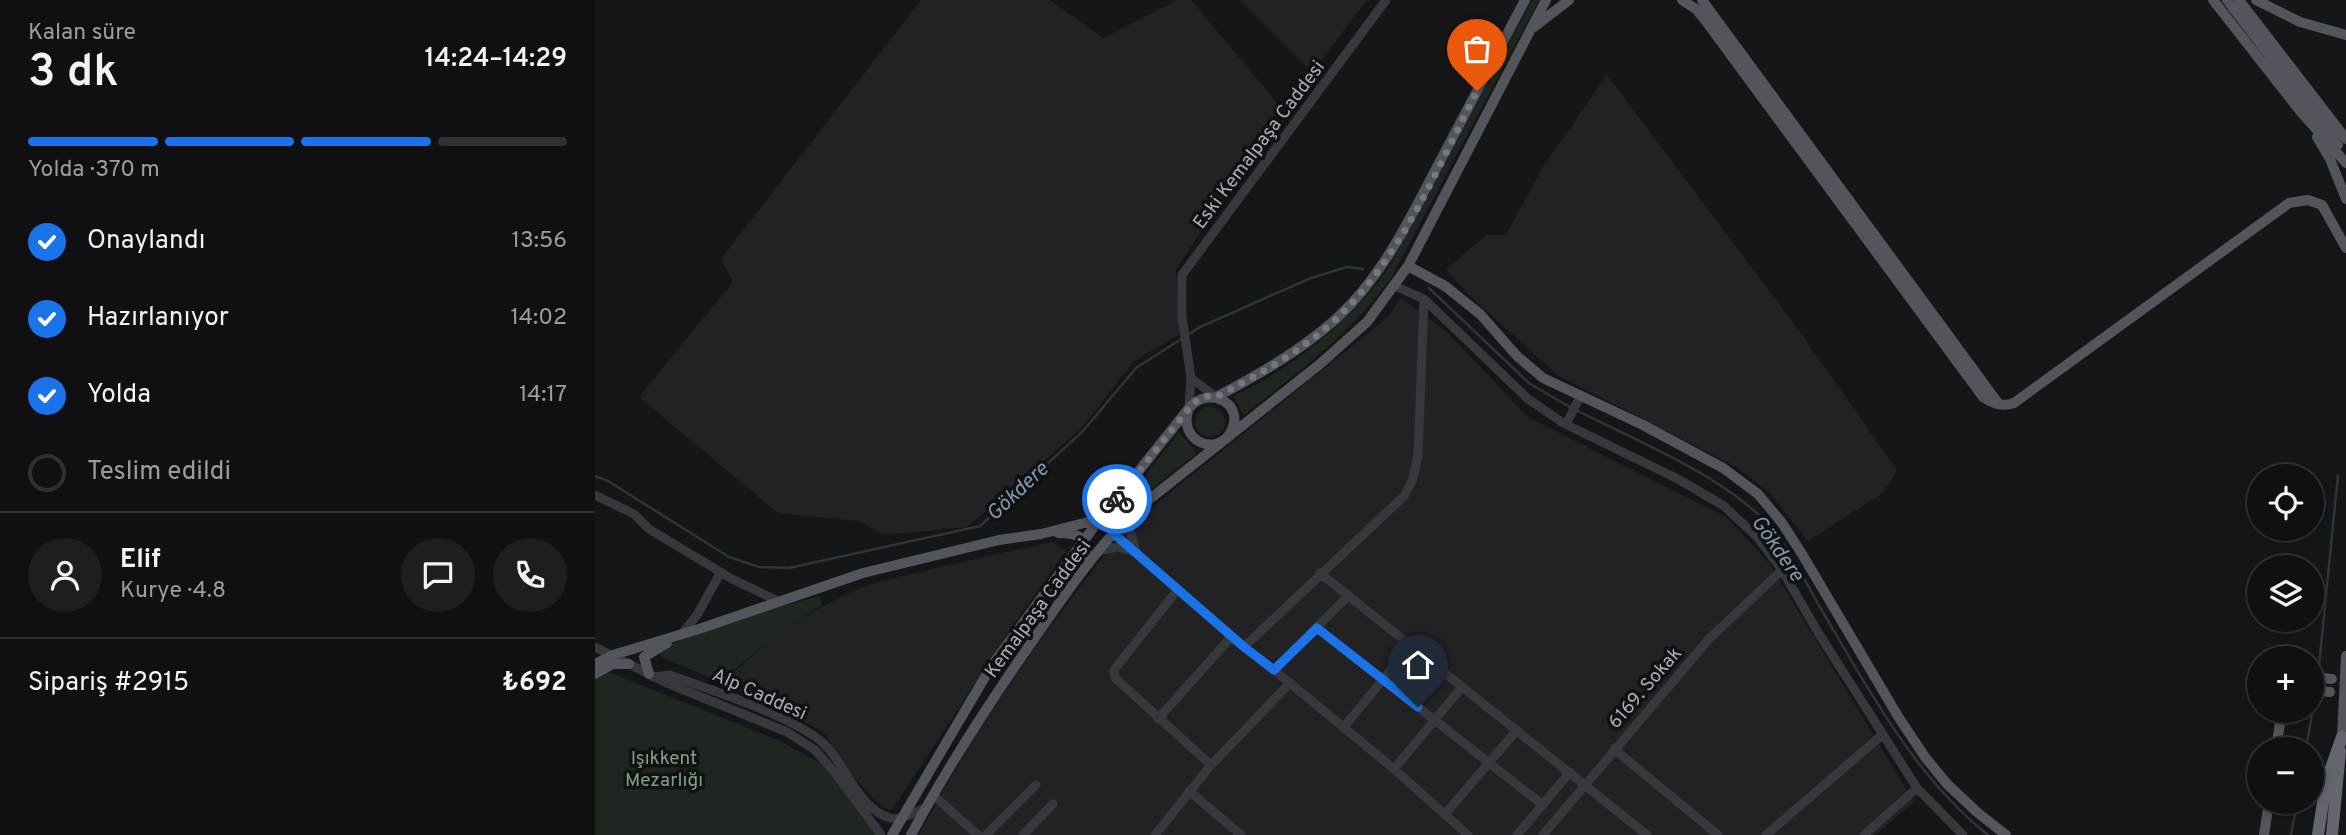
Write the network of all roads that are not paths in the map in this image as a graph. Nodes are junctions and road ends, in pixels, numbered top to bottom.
1 (1385, 0) edge
2 (1525, 0) edge
3 (1546, 0) edge
4 (1569, 0) edge
5 (1682, 0) edge
6 (1702, 0) edge
7 (2213, 0) edge
8 (2227, 0) edge
9 (2239, 0) edge
10 (2246, 0) edge
11 (2256, 0) edge
12 (2346, 35) edge
13 (1523, 40) junction
14 (2300, 111) junction
15 (2346, 128) edge
16 (2346, 139) edge
17 (2346, 161) edge
18 (2346, 199) edge
19 (2346, 248) edge
20 (1408, 266) junction
21 (1395, 286) junction
22 (1424, 299) junction
23 (1191, 379) junction
24 (1581, 395) junction
25 (1216, 397) junction
26 (2000, 405) junction
27 (1189, 408) junction
28 (1566, 424) junction
29 (1226, 439) junction
30 (595, 495) edge
31 (1109, 509) junction
32 (1131, 514) junction
33 (1113, 533) junction
34 (1041, 534) junction
35 (1084, 541) junction
36 (1097, 551) junction
37 (1136, 553) junction
38 (1089, 561) junction
39 (1782, 570) junction
40 (721, 572) junction
41 (1320, 573) junction
42 (1178, 589) junction
43 (1349, 595) junction
44 (780, 602) junction
45 (1317, 628) junction
46 (699, 629) junction
47 (681, 635) junction
48 (1232, 636) junction
49 (1411, 646) junction
50 (595, 647) edge
51 (1244, 647) junction
52 (613, 655) junction
53 (2346, 656) edge
54 (595, 664) edge
55 (629, 664) junction
56 (1274, 670) junction
57 (595, 674) edge
58 (651, 676) junction
59 (2324, 678) edge
60 (2332, 679) dead end
61 (1383, 680) junction
62 (1290, 682) junction
63 (1462, 687) junction
64 (2324, 692) edge
65 (2330, 692) dead end
66 (1158, 719) junction
67 (2346, 719) edge
68 (1435, 721) junction
69 (1343, 727) junction
70 (1517, 730) junction
71 (1882, 735) junction
72 (2342, 737) junction
73 (1614, 749) junction
74 (1489, 763) junction
75 (1212, 765) junction
76 (1394, 769) junction
77 (1570, 772) junction
78 (1584, 783) junction
79 (1036, 785) dead end
80 (1917, 788) junction
81 (1189, 791) junction
82 (933, 795) junction
83 (1053, 804) dead end
84 (1543, 805) junction
85 (926, 808) junction
86 (1445, 814) junction
87 (2267, 814) edge
88 (900, 818) junction
89 (881, 835) edge
90 (892, 835) edge
91 (911, 835) edge
92 (978, 835) edge
93 (986, 835) edge
94 (1023, 835) edge
95 (1155, 835) edge
96 (1241, 835) edge
97 (1468, 835) edge
98 (1517, 835) edge
99 (1543, 835) edge
100 (1647, 835) edge
101 (1718, 835) edge
102 (1766, 835) edge
103 (1864, 835) edge
104 (1963, 835) edge
105 (2006, 835) edge
106 (2264, 835) edge
107 (2318, 835) edge
108 (2332, 835) edge

1 - 23 street, Eski Kemalpaşa Caddesi
2 - 25 main road
3 - 13 main road, Kemalpaşa Caddesi
4 - 13 main road
5 - 26 main road
6 - 26 main road
7 - 14 main road
8 - 17 main road
9 - 16 main road
10 - 15 main road
11 - 12 main road
13 - 20 main road, Kemalpaşa Caddesi
14 - 17 main road
14 - 18 main road
19 - 26 main road
20 - 21 main road, Kemalpaşa Caddesi
20 - 24 main road
21 - 22 street
21 - 29 main road, Kemalpaşa Caddesi
22 - 28 street
22 - 41 street
23 - 25 street
23 - 27 street, Eski Kemalpaşa Caddesi
24 - 28 street
24 - 105 main road
25 - 27 main road
25 - 29 main road
27 - 29 main road
27 - 31 main road, Kemalpaşa Caddesi
28 - 39 street
29 - 32 main road, Kemalpaşa Caddesi
30 - 40 street
31 - 33 street
31 - 34 main road
31 - 35 main road, Kemalpaşa Caddesi
32 - 33 main road, Kemalpaşa Caddesi
32 - 37 street
33 - 36 main road, Kemalpaşa Caddesi
33 - 37 street
34 - 35 main road
34 - 44 main road
35 - 38 main road
35 - 88 main road, Kemalpaşa Caddesi
36 - 37 street
36 - 38 main road, Kemalpaşa Caddesi
37 - 42 street
38 - 82 main road, Kemalpaşa Caddesi
39 - 71 street
39 - 73 street, 6169. Sokak
40 - 44 street
40 - 47 street
41 - 43 street
41 - 51 street
42 - 48 street
42 - 66 street
43 - 45 street
43 - 49 street
44 - 46 main road
45 - 56 street
45 - 61 street
46 - 47 main road
46 - 58 main road
47 - 52 main road
48 - 51 street
48 - 66 street
49 - 61 street
49 - 63 street
50 - 52 street, Alp Caddesi
51 - 56 street
52 - 54 main road
52 - 55 street, Alp Caddesi
53 - 72 main road
55 - 57 main road
55 - 58 street, Alp Caddesi
56 - 62 street
58 - 88 street, Alp Caddesi
58 - 89 street, Alp Caddesi
59 - 60 main road
61 - 68 street
61 - 69 street
62 - 69 street
62 - 75 street
63 - 68 street
63 - 70 street
64 - 65 main road
66 - 75 street
67 - 72 main road
68 - 74 street
68 - 76 street
69 - 76 street
70 - 74 street
70 - 77 street
71 - 80 street
71 - 102 street
72 - 107 highway
72 - 108 highway
73 - 78 street, 6169. Sokak
73 - 101 street
74 - 84 street
74 - 86 street
75 - 81 street
76 - 86 street
77 - 78 street
77 - 84 street
78 - 99 street, 6169. Sokak
78 - 100 street
79 - 93 street
80 - 103 street
80 - 104 street
81 - 95 street
81 - 96 street
82 - 85 main road, Kemalpaşa Caddesi
82 - 92 street
83 - 94 street
84 - 98 street
85 - 88 street
85 - 91 main road, Kemalpaşa Caddesi
86 - 97 street
87 - 106 main road
88 - 90 main road, Kemalpaşa Caddesi

